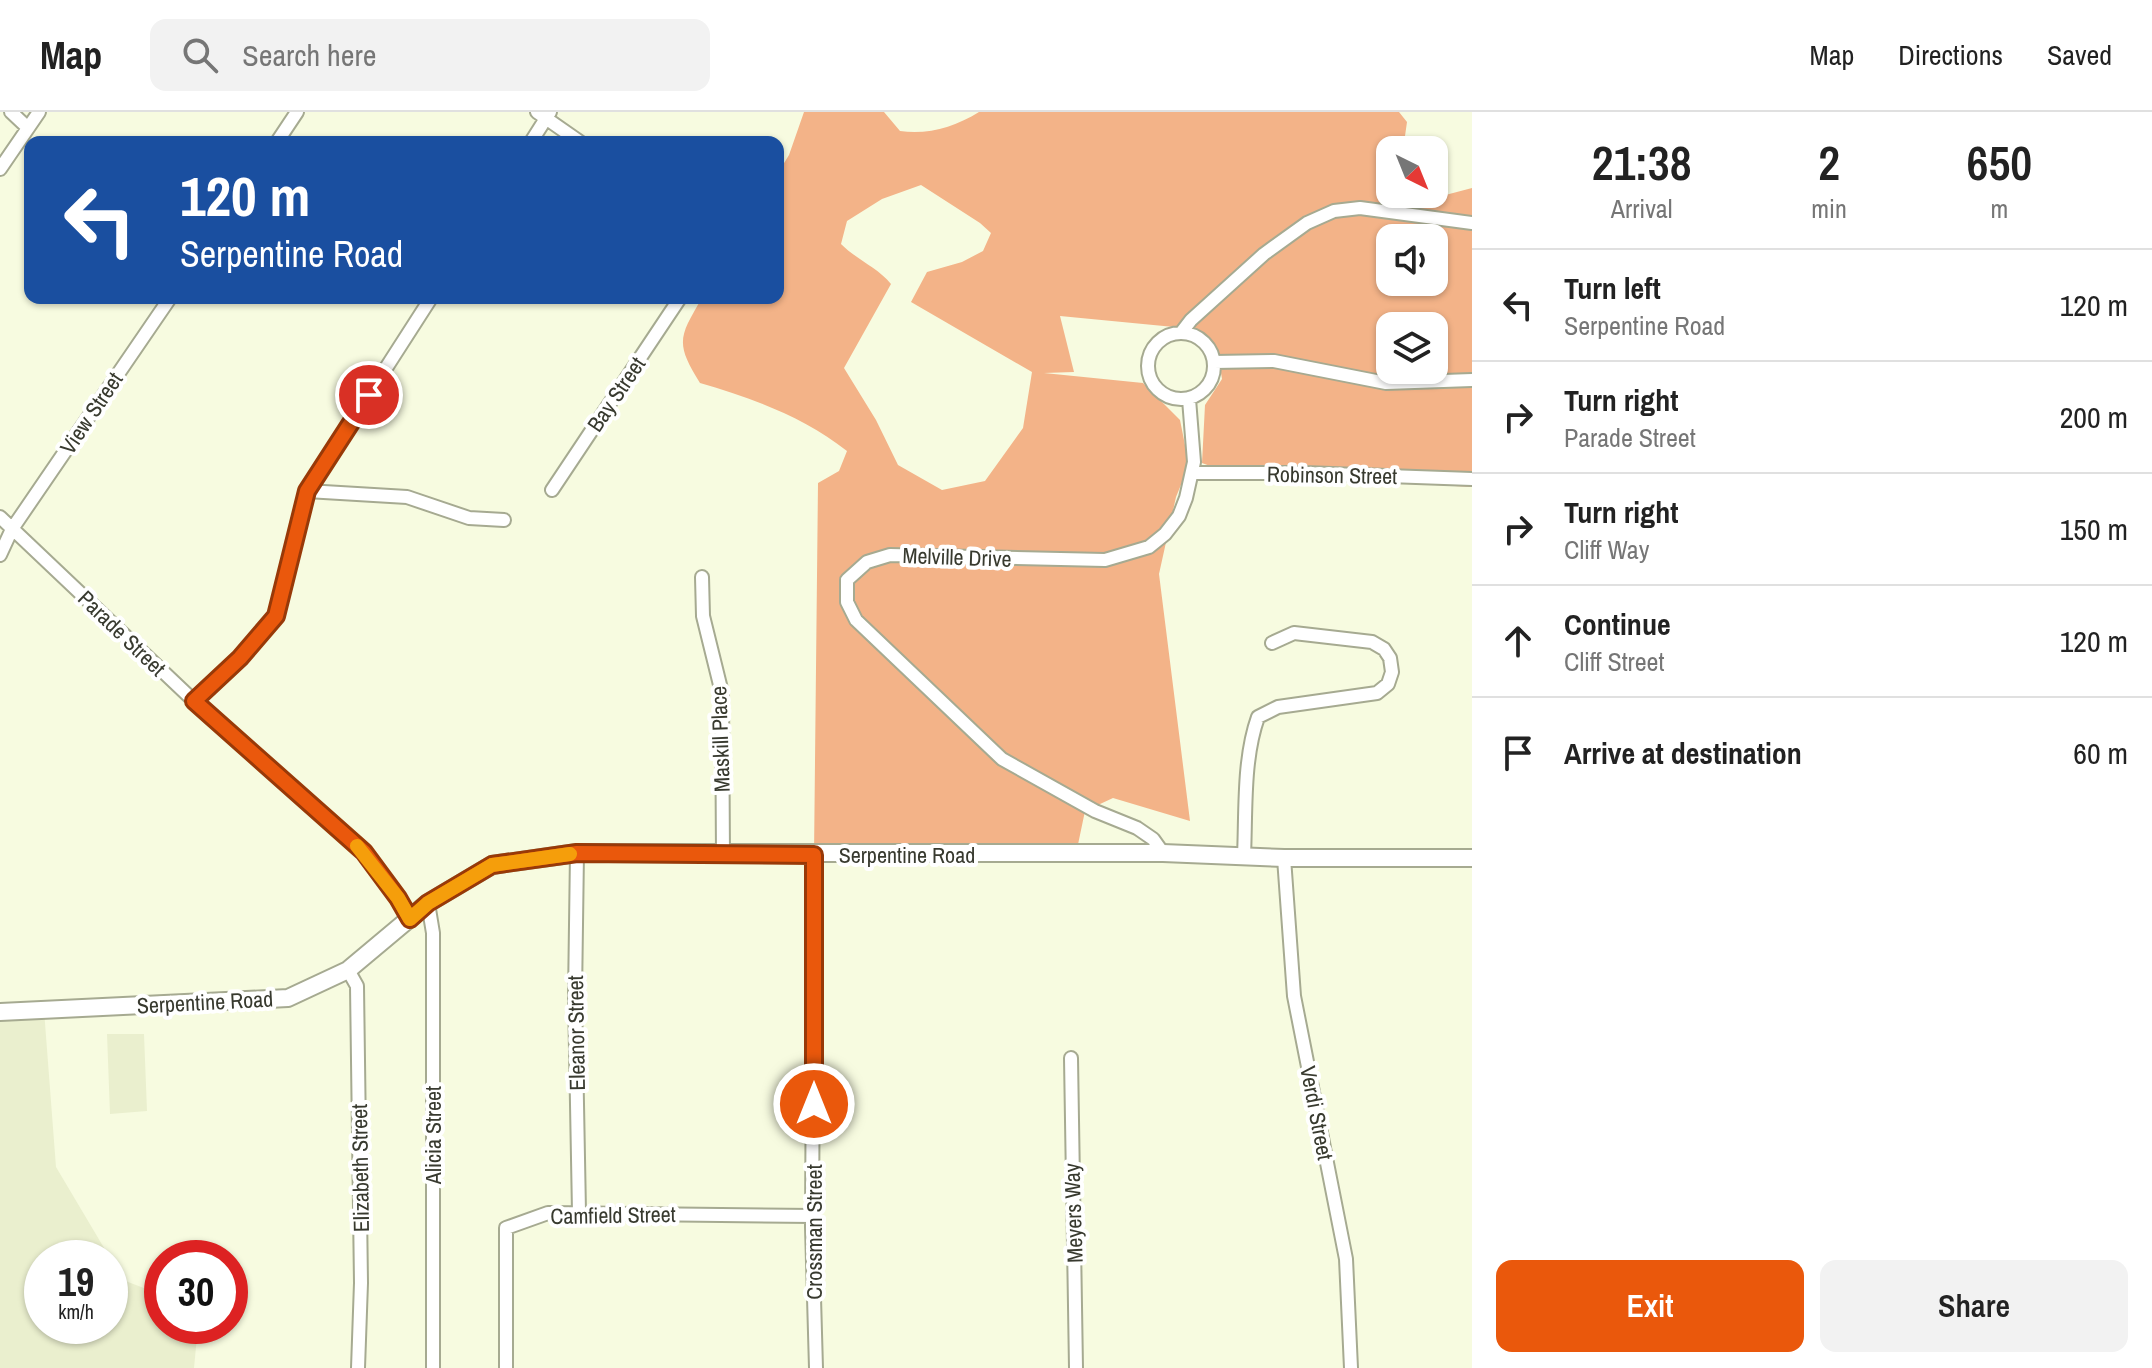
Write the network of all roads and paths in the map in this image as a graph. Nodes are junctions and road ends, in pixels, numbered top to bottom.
1 (11, 112) edge
2 (39, 112) edge
3 (297, 112) edge
4 (544, 114) edge
5 (28, 128) junction
6 (281, 136) edge
7 (534, 136) edge
8 (572, 136) edge
9 (0, 169) edge
10 (1472, 223) edge
11 (166, 304) edge
12 (427, 304) edge
13 (676, 304) edge
14 (1181, 333) junction
15 (1214, 362) junction
16 (1472, 380) edge
17 (1189, 399) junction
18 (1192, 473) junction
19 (1472, 479) edge
20 (552, 490) dead end
21 (307, 491) junction
22 (0, 517) edge
23 (504, 520) dead end
24 (12, 529) junction
25 (0, 555) edge
26 (702, 577) dead end
27 (1272, 643) dead end
28 (194, 701) junction
29 (577, 853) junction
30 (1163, 853) junction
31 (723, 855) junction
32 (814, 855) junction
33 (1244, 856) junction
34 (1284, 858) junction
35 (1472, 858) edge
36 (428, 903) junction
37 (410, 919) junction
38 (348, 970) junction
39 (0, 1012) edge
40 (1071, 1058) dead end
41 (579, 1212) junction
42 (813, 1216) junction
43 (358, 1368) edge
44 (433, 1368) edge
45 (506, 1368) edge
46 (816, 1368) edge
47 (1076, 1368) edge
48 (1351, 1368) edge

1 - 5 street
2 - 5 street
3 - 6 street
4 - 7 street
4 - 8 street
5 - 9 street
10 - 14 street
11 - 24 street, View Street
12 - 21 street
13 - 20 street, Bay Street
14 - 15 street
14 - 17 street
15 - 16 street
15 - 17 street
17 - 18 street, Melville Drive
18 - 19 street, Robinson Street
18 - 30 street, Melville Drive
21 - 23 street
21 - 28 street
22 - 24 street, Parade Street
24 - 25 street, View Street
24 - 28 street, Parade Street
26 - 31 street, Maskill Place
27 - 33 street
28 - 37 street, Parade Street
29 - 31 street, Serpentine Road
29 - 36 street, Serpentine Road
29 - 41 street, Eleanor Street
30 - 32 street, Serpentine Road
30 - 33 street, Serpentine Road
31 - 32 street, Serpentine Road
32 - 42 street, Crossman Street
33 - 34 street, Serpentine Road
34 - 35 street, Serpentine Road
34 - 48 street, Verdi Street
36 - 37 street, Serpentine Road
36 - 44 street, Alicia Street
37 - 38 street, Serpentine Road
38 - 39 street, Serpentine Road
38 - 43 street, Elizabeth Street
40 - 47 street, Meyers Way
41 - 42 street, Camfield Street
41 - 45 street, Camfield Street
42 - 46 street, Crossman Street

